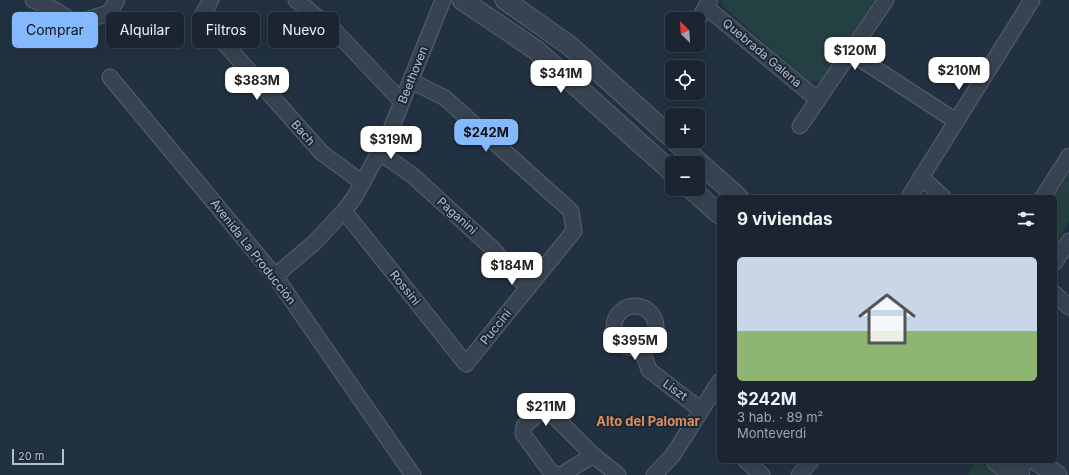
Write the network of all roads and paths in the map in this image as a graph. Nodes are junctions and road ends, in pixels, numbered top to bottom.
1 (33, 0) edge
2 (117, 0) edge
3 (211, 0) edge
4 (296, 0) edge
5 (443, 0) edge
6 (462, 0) edge
7 (505, 0) edge
8 (886, 0) edge
9 (1032, 0) edge
10 (708, 3) edge
11 (703, 12) edge
12 (851, 53) junction
13 (110, 77) dead end
14 (411, 81) junction
15 (818, 100) junction
16 (402, 102) junction
17 (956, 121) junction
18 (800, 126) dead end
19 (665, 132) edge
20 (683, 148) edge
21 (379, 152) junction
22 (1069, 156) edge
23 (665, 166) edge
24 (921, 177) junction
25 (363, 183) junction
26 (736, 195) edge
27 (909, 195) edge
28 (941, 195) edge
29 (1044, 195) edge
30 (699, 196) edge
31 (344, 211) junction
32 (717, 212) edge
33 (1069, 241) edge
34 (1057, 259) edge
35 (275, 276) junction
36 (528, 288) junction
37 (1057, 296) edge
38 (1069, 307) edge
39 (640, 347) dead end
40 (466, 364) joint
41 (717, 385) edge
42 (701, 410) junction
43 (593, 455) junction
44 (748, 463) edge
45 (809, 463) edge
46 (999, 463) edge
47 (1024, 463) edge
48 (1040, 463) edge
49 (413, 475) edge
50 (557, 475) edge
51 (618, 475) edge
52 (654, 475) edge
53 (762, 475) edge
54 (799, 475) edge
55 (1014, 475) edge
56 (1021, 475) edge
57 (1057, 475) edge

1 - 2 street
3 - 25 street, Bach
4 - 16 street
5 - 14 street, Beethoven
6 - 23 street
7 - 19 street
8 - 12 street
9 - 17 street
10 - 11 street
10 - 15 street, Quebrada Galena
12 - 15 street
12 - 17 street
13 - 35 street, Avenida La Producción
14 - 16 street, Beethoven
14 - 36 street, Puccini
15 - 18 street
16 - 21 street, Beethoven
17 - 24 street
20 - 26 street
21 - 25 street, Beethoven
21 - 36 street, Paganini
22 - 29 street
24 - 27 street
24 - 28 street
25 - 31 street, Beethoven
30 - 32 street
31 - 35 street, Beethoven
31 - 40 street, Rossini
33 - 34 street
35 - 49 street, Avenida La Producción
36 - 40 street, Puccini
37 - 38 street
39 - 42 street, Liszt
41 - 42 street
42 - 52 street
43 - 50 street
43 - 50 street
43 - 51 street
44 - 53 street
45 - 54 street
46 - 55 street
47 - 56 street
48 - 57 street

